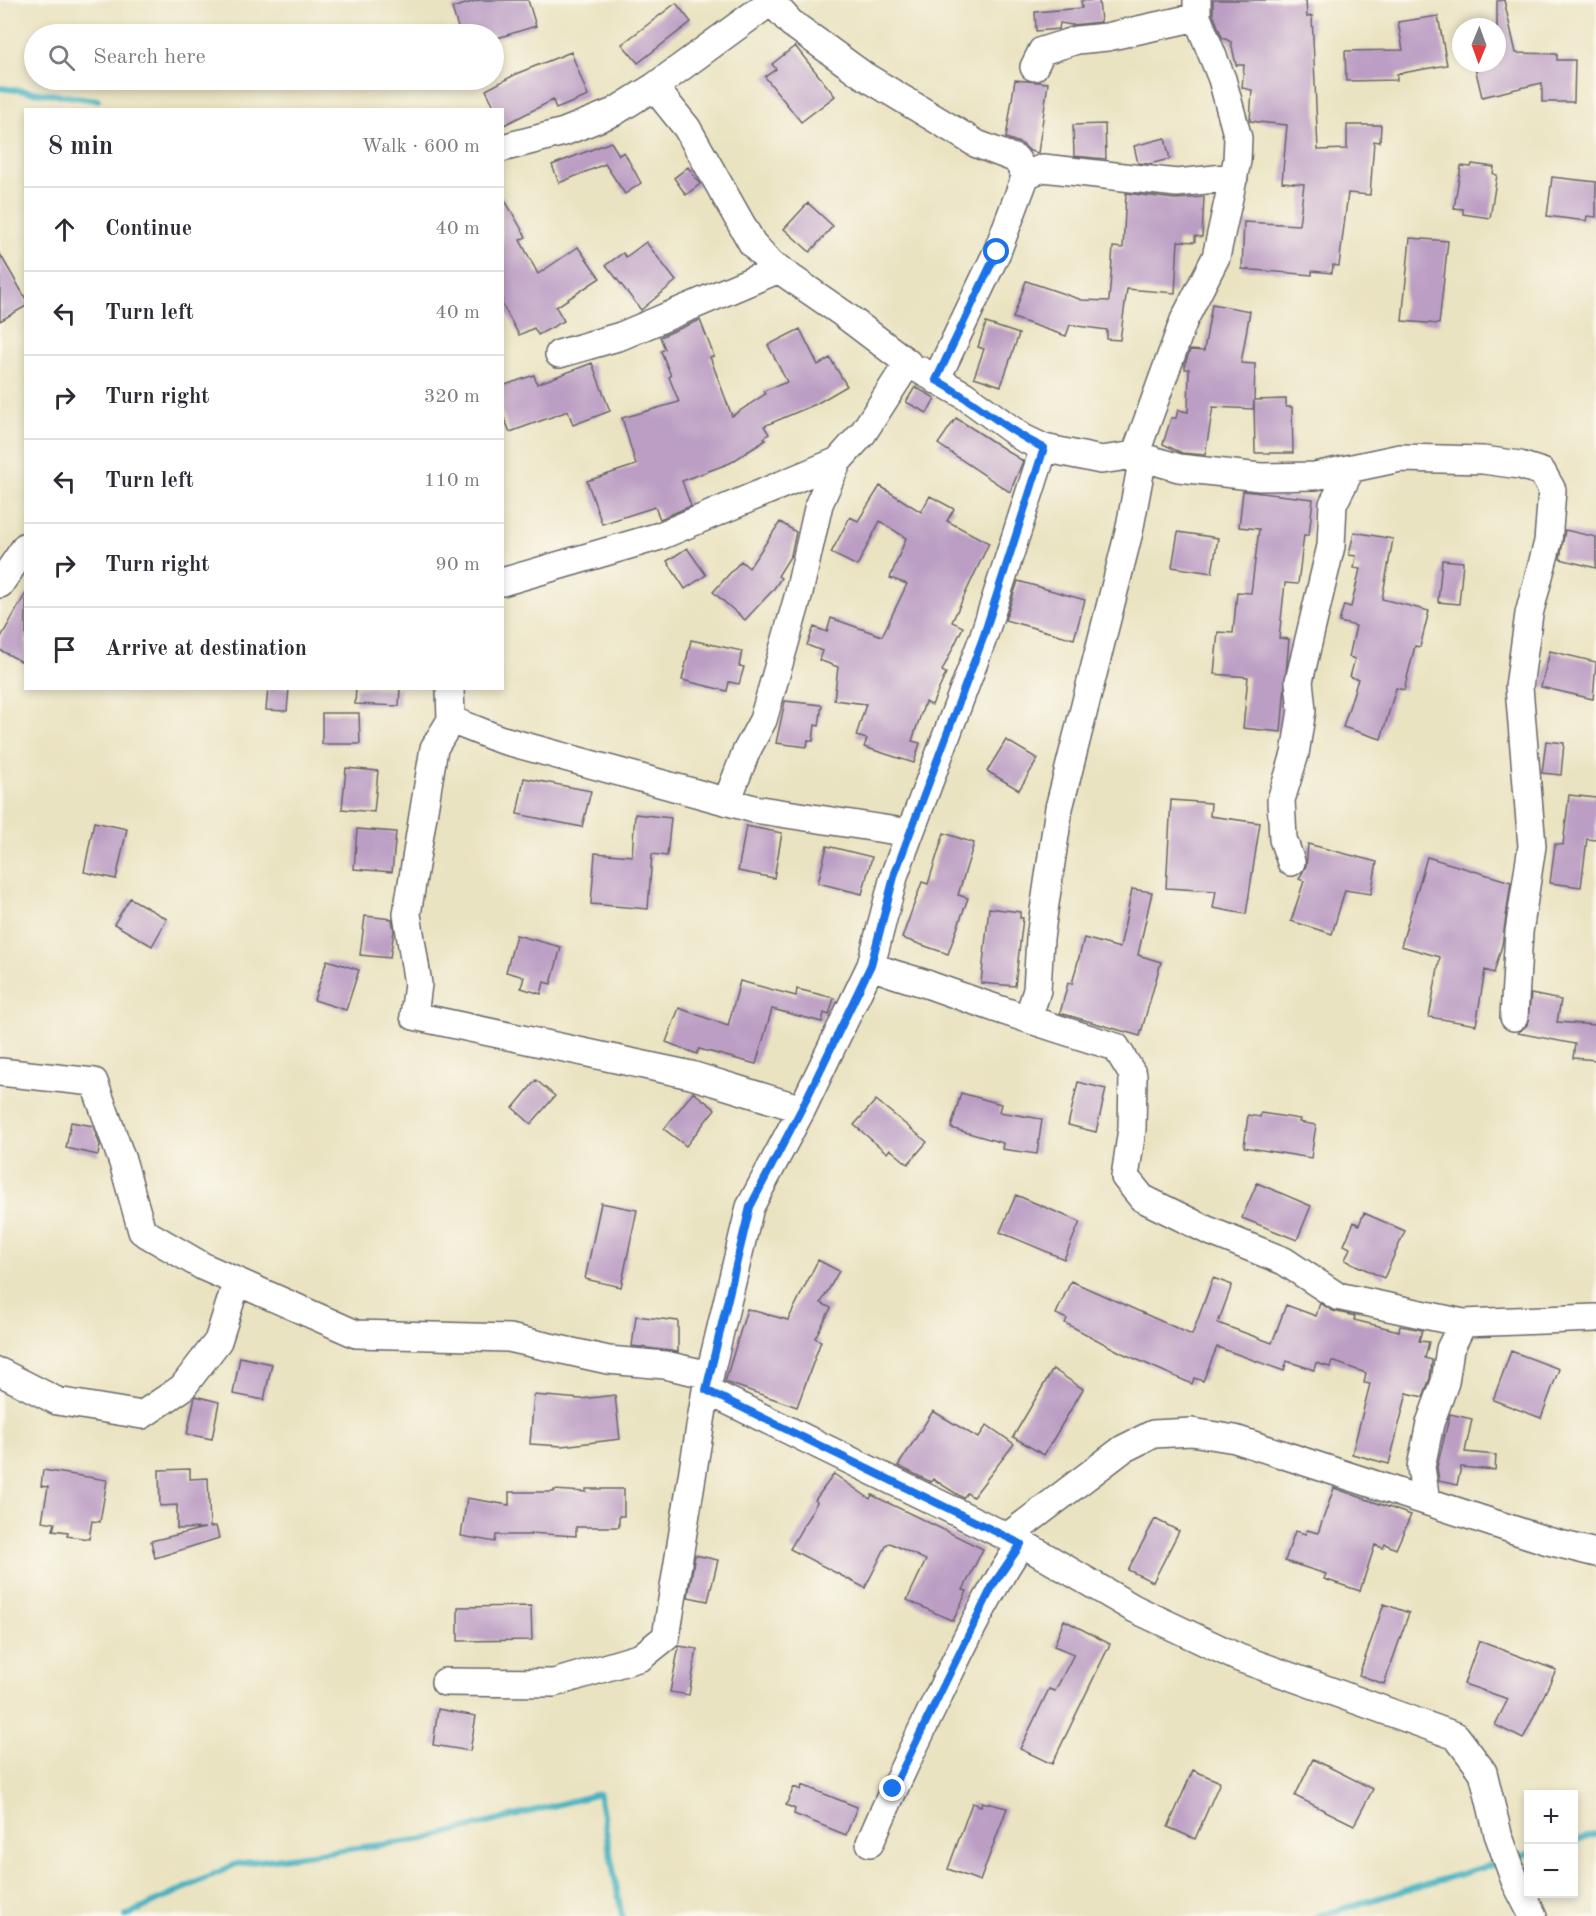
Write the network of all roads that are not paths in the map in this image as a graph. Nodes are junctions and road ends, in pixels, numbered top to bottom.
1 (772, 0) edge
2 (1197, 8) edge
3 (1034, 67) dead end
4 (654, 87) junction
5 (504, 147) edge
6 (1026, 175) junction
7 (1234, 177) junction
8 (779, 269) junction
9 (558, 354) dead end
10 (908, 363) junction
11 (936, 380) junction
12 (1044, 448) junction
13 (1139, 456) junction
14 (838, 461) junction
15 (1351, 469) junction
16 (24, 549) edge
17 (504, 581) edge
18 (0, 584) edge
19 (450, 690) edge
20 (451, 720) junction
21 (727, 801) junction
22 (910, 833) junction
23 (1291, 862) dead end
24 (871, 965) junction
25 (1514, 1017) dead end
26 (1028, 1020) junction
27 (0, 1072) edge
28 (802, 1108) junction
29 (237, 1281) junction
30 (1596, 1318) edge
31 (1463, 1323) junction
32 (0, 1372) edge
33 (708, 1382) junction
34 (1426, 1501) junction
35 (1014, 1540) junction
36 (1596, 1553) edge
37 (445, 1682) dead end
38 (870, 1843) dead end
39 (1533, 1916) edge

1 - 4 street
1 - 6 street
2 - 3 street
2 - 7 street
4 - 5 street
4 - 8 street
6 - 7 street
6 - 11 street
7 - 13 street
8 - 9 street
8 - 10 street
10 - 11 street
10 - 14 street
11 - 12 street
12 - 13 street
12 - 22 street
13 - 15 street
13 - 26 street
14 - 17 street
14 - 21 street
15 - 23 street
15 - 25 street
16 - 18 street
19 - 20 street
20 - 21 street
20 - 28 street
21 - 22 street
22 - 24 street
24 - 26 street
24 - 28 street
26 - 31 street
27 - 29 street
28 - 33 street
29 - 32 street
29 - 33 street
30 - 31 street
31 - 34 street
33 - 35 street
33 - 37 street
34 - 35 street
34 - 36 street
35 - 38 street
35 - 39 street

